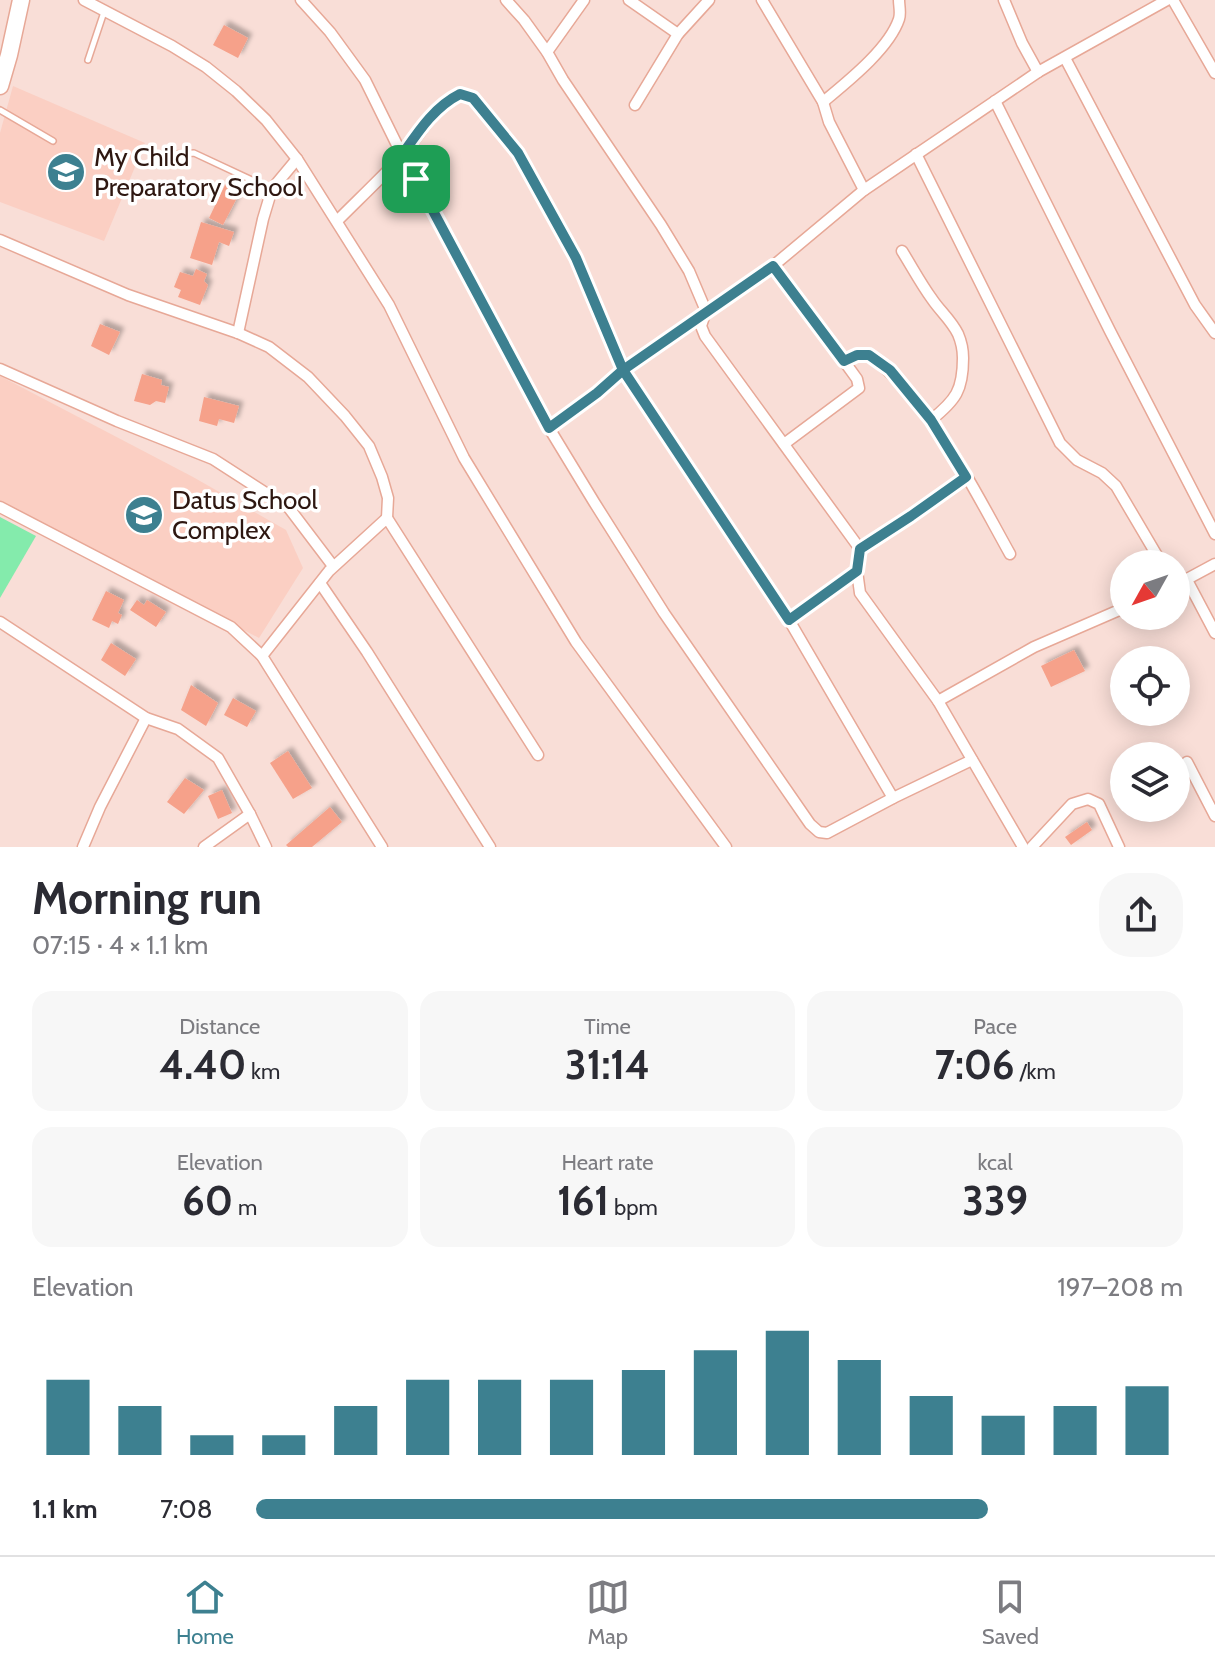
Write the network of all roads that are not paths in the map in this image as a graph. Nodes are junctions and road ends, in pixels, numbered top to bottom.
1 (21, 0) edge
2 (84, 0) edge
3 (301, 0) edge
4 (506, 0) edge
5 (584, 0) edge
6 (629, 0) edge
7 (709, 0) edge
8 (762, 0) edge
9 (899, 0) edge
10 (1004, 0) edge
11 (1170, 0) edge
12 (105, 11) junction
13 (678, 34) junction
14 (547, 52) junction
15 (4, 54) edge
16 (1065, 58) junction
17 (88, 60) dead end
18 (1038, 72) junction
19 (1215, 73) edge
20 (0, 86) edge
21 (995, 101) junction
22 (823, 102) junction
23 (635, 105) dead end
24 (0, 110) edge
25 (53, 141) dead end
26 (916, 154) junction
27 (158, 155) dead end
28 (402, 155) junction
29 (297, 159) junction
30 (272, 189) junction
31 (864, 190) junction
32 (337, 221) junction
33 (0, 240) edge
34 (902, 251) dead end
35 (773, 266) junction
36 (706, 311) junction
37 (238, 333) junction
38 (1215, 333) edge
39 (844, 361) junction
40 (0, 369) edge
41 (623, 370) junction
42 (931, 420) junction
43 (549, 428) junction
44 (784, 444) junction
45 (966, 477) junction
46 (0, 507) edge
47 (387, 518) junction
48 (1215, 534) edge
49 (860, 549) junction
50 (1155, 550) edge
51 (1010, 554) dead end
52 (1215, 564) edge
53 (333, 566) junction
54 (857, 571) junction
55 (1190, 578) edge
56 (320, 583) junction
57 (1190, 596) edge
58 (1110, 614) edge
59 (789, 620) junction
60 (0, 622) edge
61 (1215, 633) edge
62 (262, 656) junction
63 (938, 701) junction
64 (146, 718) junction
65 (538, 755) dead end
66 (972, 760) junction
67 (1190, 768) edge
68 (893, 798) junction
69 (250, 814) junction
70 (1215, 816) edge
71 (83, 847) edge
72 (204, 847) edge
73 (266, 847) edge
74 (382, 847) edge
75 (490, 847) edge
76 (726, 847) edge
77 (1023, 847) edge
78 (1032, 847) edge
79 (1119, 847) edge

1 - 15 main road
2 - 12 street
3 - 28 street
4 - 14 street
5 - 14 street
6 - 13 street
7 - 13 street
8 - 22 street
9 - 22 street
10 - 18 street
11 - 16 street
11 - 19 street
12 - 17 lane
12 - 29 street
13 - 23 street
14 - 36 street
15 - 20 main road
16 - 18 street
16 - 38 street
18 - 21 street
21 - 26 street
21 - 48 street
22 - 31 street
24 - 25 lane
26 - 31 street
26 - 50 street
27 - 30 lane
28 - 32 street
28 - 41 street
28 - 43 street
29 - 30 street
29 - 32 street
30 - 37 street
31 - 35 street
32 - 76 street
33 - 37 street
34 - 42 street
35 - 36 street
35 - 39 street
36 - 41 street
36 - 44 street
37 - 47 street
39 - 42 street
39 - 44 street
40 - 53 street
41 - 43 street
41 - 59 street
42 - 45 street
43 - 68 street
44 - 49 street
45 - 49 street
45 - 51 street
46 - 62 street
47 - 53 street
47 - 65 street
49 - 54 street
52 - 55 street
53 - 56 street
54 - 59 street
54 - 63 street
56 - 62 street
56 - 75 street
57 - 61 street
58 - 63 street
59 - 68 street
60 - 64 street
62 - 74 street
63 - 66 street
64 - 69 street
64 - 71 street
66 - 68 street
66 - 77 street
67 - 70 street
69 - 72 street
69 - 73 street
78 - 79 street

